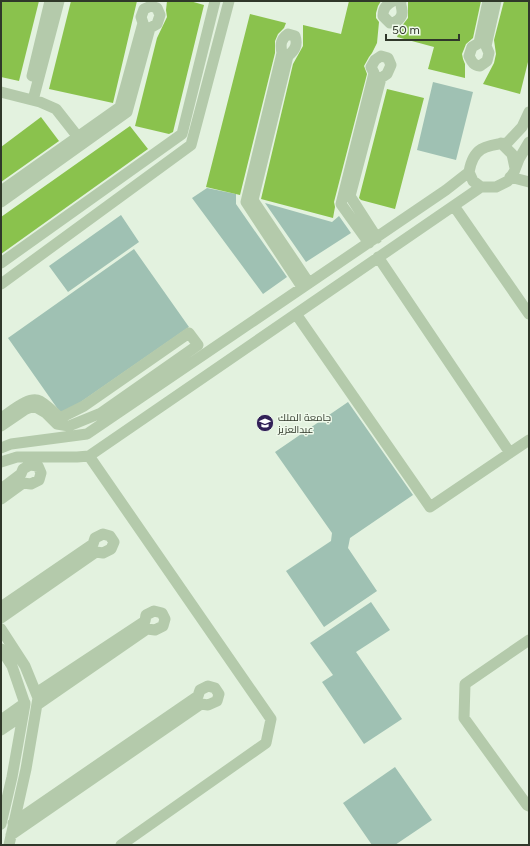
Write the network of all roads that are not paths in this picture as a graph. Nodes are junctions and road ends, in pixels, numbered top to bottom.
1 (50, 1) edge
2 (59, 1) edge
3 (216, 1) edge
4 (229, 1) edge
5 (393, 1) edge
6 (401, 1) edge
7 (488, 1) edge
8 (496, 1) edge
9 (1, 92) edge
10 (30, 99) junction
11 (529, 112) edge
12 (78, 137) junction
13 (529, 142) edge
14 (500, 143) junction
15 (468, 172) junction
16 (513, 172) junction
17 (529, 182) edge
18 (481, 187) junction
19 (1, 191) edge
20 (1, 202) edge
21 (454, 206) junction
22 (377, 237) junction
23 (382, 255) junction
24 (1, 263) edge
25 (322, 274) junction
26 (1, 284) edge
27 (305, 285) junction
28 (327, 292) junction
29 (296, 314) junction
30 (529, 314) edge
31 (1, 418) edge
32 (1, 426) edge
33 (529, 440) edge
34 (1, 448) edge
35 (510, 453) junction
36 (89, 456) junction
37 (1, 462) edge
38 (1, 489) edge
39 (1, 499) edge
40 (1, 607) edge
41 (1, 618) edge
42 (1, 629) edge
43 (529, 640) edge
44 (1, 649) edge
45 (36, 693) junction
46 (25, 703) junction
47 (37, 704) junction
48 (23, 714) junction
49 (1, 720) edge
50 (1, 730) edge
51 (529, 806) edge
52 (13, 823) junction
53 (1, 824) edge
54 (10, 840) edge
55 (121, 845) edge

1 - 10 street
2 - 10 street
3 - 24 street
4 - 26 street
5 - 6 street
7 - 8 street
9 - 10 street
10 - 12 street
11 - 14 street
12 - 19 street
12 - 20 street
13 - 16 street
14 - 15 street
14 - 16 street
15 - 18 street
15 - 22 street
16 - 17 street
16 - 18 street
18 - 21 street
21 - 23 street
21 - 30 street
22 - 22 street
22 - 23 street
22 - 25 street
23 - 28 street
23 - 35 street
25 - 27 street
25 - 28 street
27 - 27 street
27 - 34 street
28 - 29 street
29 - 35 street
29 - 36 street
31 - 32 street
33 - 35 street
36 - 37 street
36 - 55 street
38 - 39 street
40 - 41 street
42 - 45 street
43 - 51 street
44 - 46 street
45 - 47 street
45 - 47 street
46 - 48 street
46 - 49 street
47 - 52 street
48 - 50 street
48 - 53 street
52 - 54 street
52 - 54 street

